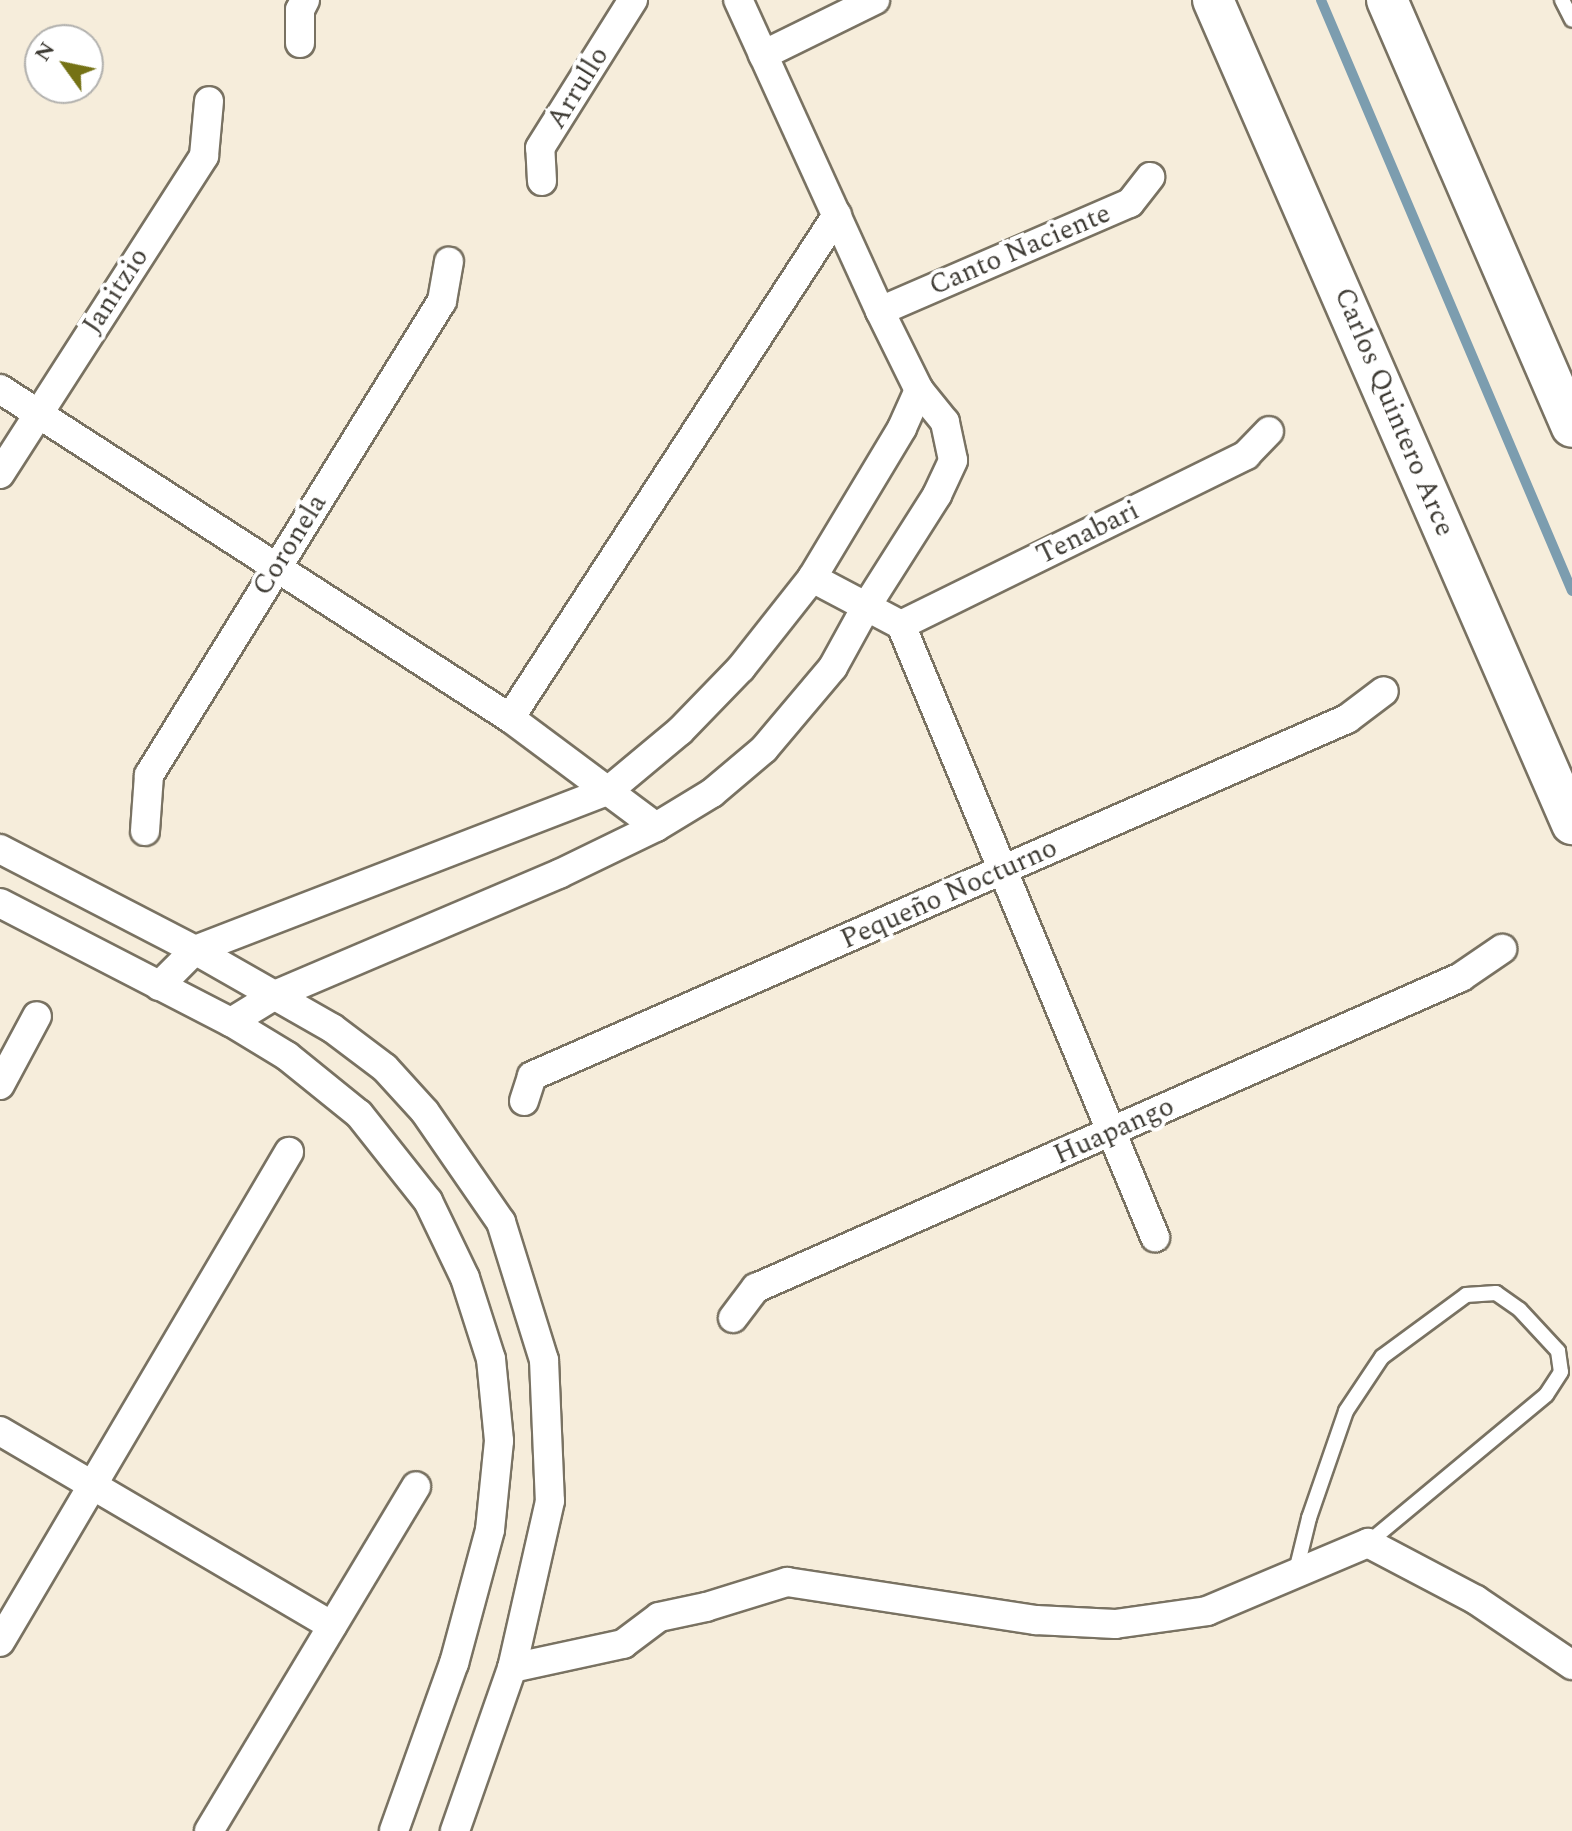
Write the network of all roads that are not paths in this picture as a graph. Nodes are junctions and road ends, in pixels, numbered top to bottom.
1 (305, 0) edge
2 (633, 0) edge
3 (738, 0) edge
4 (875, 0) edge
5 (1213, 0) edge
6 (1387, 0) edge
7 (1562, 0) edge
8 (1572, 20) edge
9 (300, 43) dead end
10 (763, 55) junction
11 (209, 101) dead end
12 (1150, 177) dead end
13 (542, 181) dead end
14 (837, 215) junction
15 (449, 262) dead end
16 (880, 311) junction
17 (0, 389) edge
18 (919, 390) junction
19 (37, 413) junction
20 (1572, 427) edge
21 (1269, 431) dead end
22 (0, 474) edge
23 (275, 567) junction
24 (812, 578) junction
25 (866, 607) junction
26 (901, 625) junction
27 (1384, 691) dead end
28 (510, 718) junction
29 (608, 791) junction
30 (1572, 824) edge
31 (656, 827) junction
32 (145, 831) dead end
33 (0, 849) edge
34 (1003, 870) junction
35 (0, 903) edge
36 (1502, 949) dead end
37 (195, 950) junction
38 (159, 986) junction
39 (275, 995) junction
40 (37, 1016) dead end
41 (231, 1022) junction
42 (0, 1085) edge
43 (524, 1101) dead end
44 (1113, 1132) junction
45 (289, 1152) dead end
46 (1155, 1237) dead end
47 (733, 1318) dead end
48 (0, 1431) edge
49 (416, 1486) dead end
50 (94, 1487) junction
51 (1368, 1543) junction
52 (1296, 1571) junction
53 (332, 1626) junction
54 (0, 1642) edge
55 (1572, 1665) edge
56 (512, 1668) junction
57 (209, 1831) edge
58 (394, 1831) edge
59 (455, 1831) edge

1 - 9 street
2 - 13 street, Arrullo
3 - 10 street
4 - 10 street
5 - 30 main road, Carlos Quintero Arce
6 - 20 main road
7 - 8 lane
10 - 14 street
11 - 19 street, Janitzio
12 - 16 street, Canto Naciente
14 - 16 street
14 - 28 street
15 - 23 street, Coronela
16 - 18 street
17 - 19 street
18 - 24 street
18 - 25 street
19 - 22 street, Janitzio
19 - 23 street
21 - 26 street, Tenabari
23 - 28 street
23 - 32 street, Coronela
24 - 25 street
24 - 29 street
25 - 26 street
25 - 31 street
26 - 34 street
27 - 34 street, Pequeño Nocturno
28 - 29 street
29 - 31 street
29 - 37 street
31 - 39 street
33 - 37 street
34 - 43 street, Pequeño Nocturno
34 - 44 street
35 - 38 street
36 - 44 street, Huapango
37 - 38 street
37 - 39 street
38 - 41 street
39 - 41 street
39 - 56 street
40 - 42 street
41 - 58 street
44 - 46 street
44 - 47 street, Huapango
45 - 50 street
48 - 50 street
49 - 53 street
50 - 53 street
50 - 54 street
51 - 52 street
51 - 52 lane
51 - 55 street
52 - 56 street
53 - 57 street
56 - 59 street

